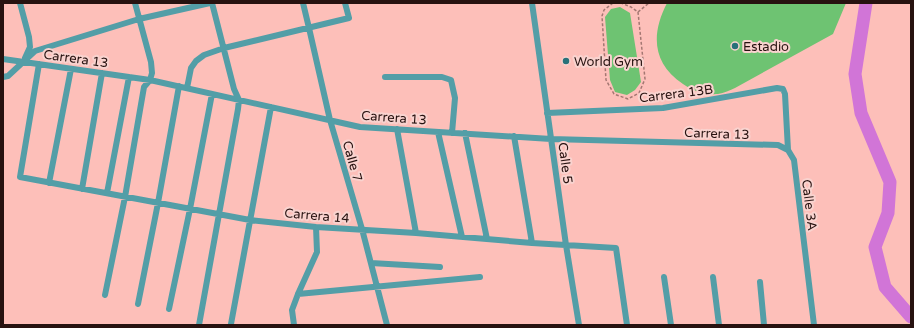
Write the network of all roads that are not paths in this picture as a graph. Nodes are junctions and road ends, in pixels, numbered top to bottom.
1 (20, 3) edge
2 (135, 3) edge
3 (211, 3) edge
4 (303, 3) edge
5 (345, 3) edge
6 (532, 3) edge
7 (139, 19) junction
8 (309, 28) junction
9 (224, 48) junction
10 (3, 59) edge
11 (23, 61) junction
12 (39, 64) junction
13 (71, 69) junction
14 (102, 73) junction
15 (3, 77) edge
16 (129, 77) junction
17 (385, 77) dead end
18 (150, 80) junction
19 (179, 86) junction
20 (187, 88) junction
21 (783, 89) joint
22 (212, 94) junction
23 (239, 100) junction
24 (271, 107) junction
25 (548, 113) junction
26 (330, 120) junction
27 (397, 129) junction
28 (438, 132) junction
29 (452, 132) junction
30 (465, 133) junction
31 (514, 136) junction
32 (551, 139) junction
33 (788, 150) junction
34 (49, 183) junction
35 (82, 189) junction
36 (107, 193) junction
37 (125, 197) junction
38 (158, 203) junction
39 (190, 209) junction
40 (219, 214) junction
41 (250, 220) junction
42 (316, 227) junction
43 (362, 230) junction
44 (416, 233) junction
45 (462, 237) junction
46 (487, 239) junction
47 (532, 243) junction
48 (566, 245) junction
49 (371, 263) junction
50 (440, 267) dead end
51 (480, 276) dead end
52 (664, 277) dead end
53 (713, 277) dead end
54 (760, 282) dead end
55 (376, 286) junction
56 (298, 294) junction
57 (105, 295) dead end
58 (138, 304) dead end
59 (169, 309) dead end
60 (231, 324) edge
61 (199, 325) edge
62 (294, 325) edge
63 (387, 325) edge
64 (579, 325) edge
65 (627, 325) edge
66 (671, 325) edge
67 (720, 325) edge
68 (764, 325) edge
69 (814, 325) edge

1 - 11 street
2 - 7 street
3 - 7 street
3 - 9 street
4 - 8 street, Calle 7
5 - 8 street
6 - 25 street, Calle 5
7 - 11 street
7 - 18 street
8 - 9 street
8 - 26 street, Calle 7
9 - 20 street
9 - 23 street
10 - 11 street, Carrera 13
11 - 12 street, Carrera 13
11 - 15 street
12 - 13 street, Carrera 13
12 - 34 street, Carrera 14
13 - 14 street, Carrera 13
13 - 34 street
14 - 16 street, Carrera 13
14 - 35 street
16 - 18 street, Carrera 13
16 - 36 street
17 - 29 street
18 - 19 street, Carrera 13
18 - 37 street
19 - 20 street, Carrera 13
19 - 38 street
20 - 22 street, Carrera 13
21 - 25 street, Carrera 13B
21 - 33 street, Calle 3A
22 - 23 street, Carrera 13
22 - 39 street
23 - 24 street, Carrera 13
23 - 40 street
24 - 26 street, Carrera 13
24 - 41 street
25 - 32 street, Calle 5
26 - 27 street, Carrera 13
26 - 43 street, Calle 7
27 - 28 street, Carrera 13
27 - 44 street
28 - 29 street, Carrera 13
28 - 45 street
29 - 30 street, Carrera 13
30 - 31 street, Carrera 13
30 - 46 street
31 - 32 street, Carrera 13
31 - 47 street
32 - 33 street, Carrera 13
32 - 48 street, Calle 5
33 - 69 street, Calle 3A
34 - 35 street, Carrera 14
35 - 36 street, Carrera 14
36 - 37 street, Carrera 14
37 - 38 street, Carrera 14
37 - 57 street
38 - 39 street, Carrera 14
38 - 58 street
39 - 40 street, Carrera 14
39 - 59 street
40 - 41 street, Carrera 14
40 - 61 street
41 - 42 street, Carrera 14
41 - 60 street
42 - 43 street, Carrera 14
42 - 56 street
43 - 44 street, Carrera 14
43 - 49 street, Calle 7
44 - 45 street, Carrera 14
45 - 46 street, Carrera 14
46 - 47 street, Carrera 14
47 - 48 street, Carrera 14
48 - 64 street, Calle 5
48 - 65 street, Carrera 14
49 - 50 street
49 - 55 street, Calle 7
51 - 55 street
52 - 66 street
53 - 67 street
54 - 68 street
55 - 56 street
55 - 63 street, Calle 7
56 - 62 street

